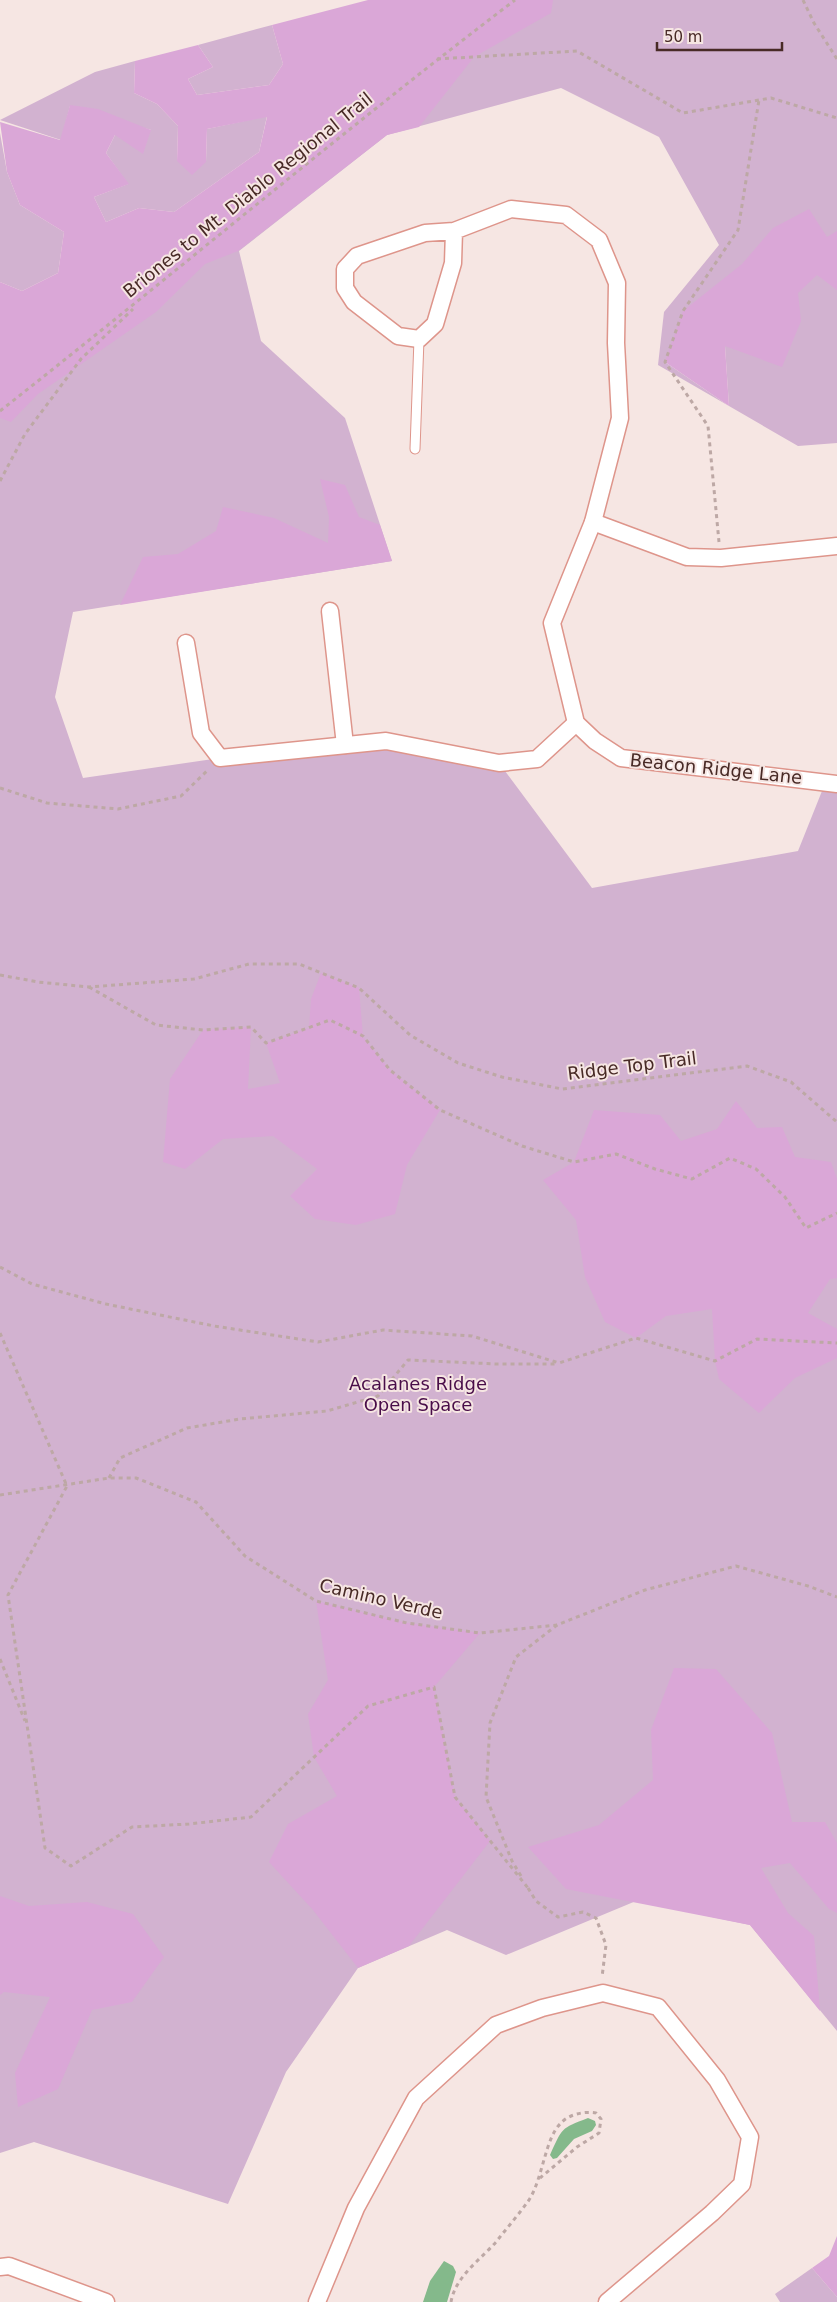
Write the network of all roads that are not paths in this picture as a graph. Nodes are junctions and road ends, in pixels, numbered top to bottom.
1 (454, 231) junction
2 (419, 339) junction
3 (415, 449) dead end
4 (593, 522) junction
5 (837, 546) edge
6 (330, 611) dead end
7 (186, 643) dead end
8 (576, 724) junction
9 (345, 745) junction
10 (837, 784) edge
11 (0, 2267) edge
12 (106, 2302) edge
13 (317, 2302) edge
14 (606, 2302) edge

1 - 2 street
1 - 2 street
1 - 4 street
2 - 3 lane
4 - 5 street
4 - 8 street
6 - 9 street
7 - 9 street
8 - 9 street
8 - 10 street, Beacon Ridge Lane
11 - 12 street
13 - 14 street

